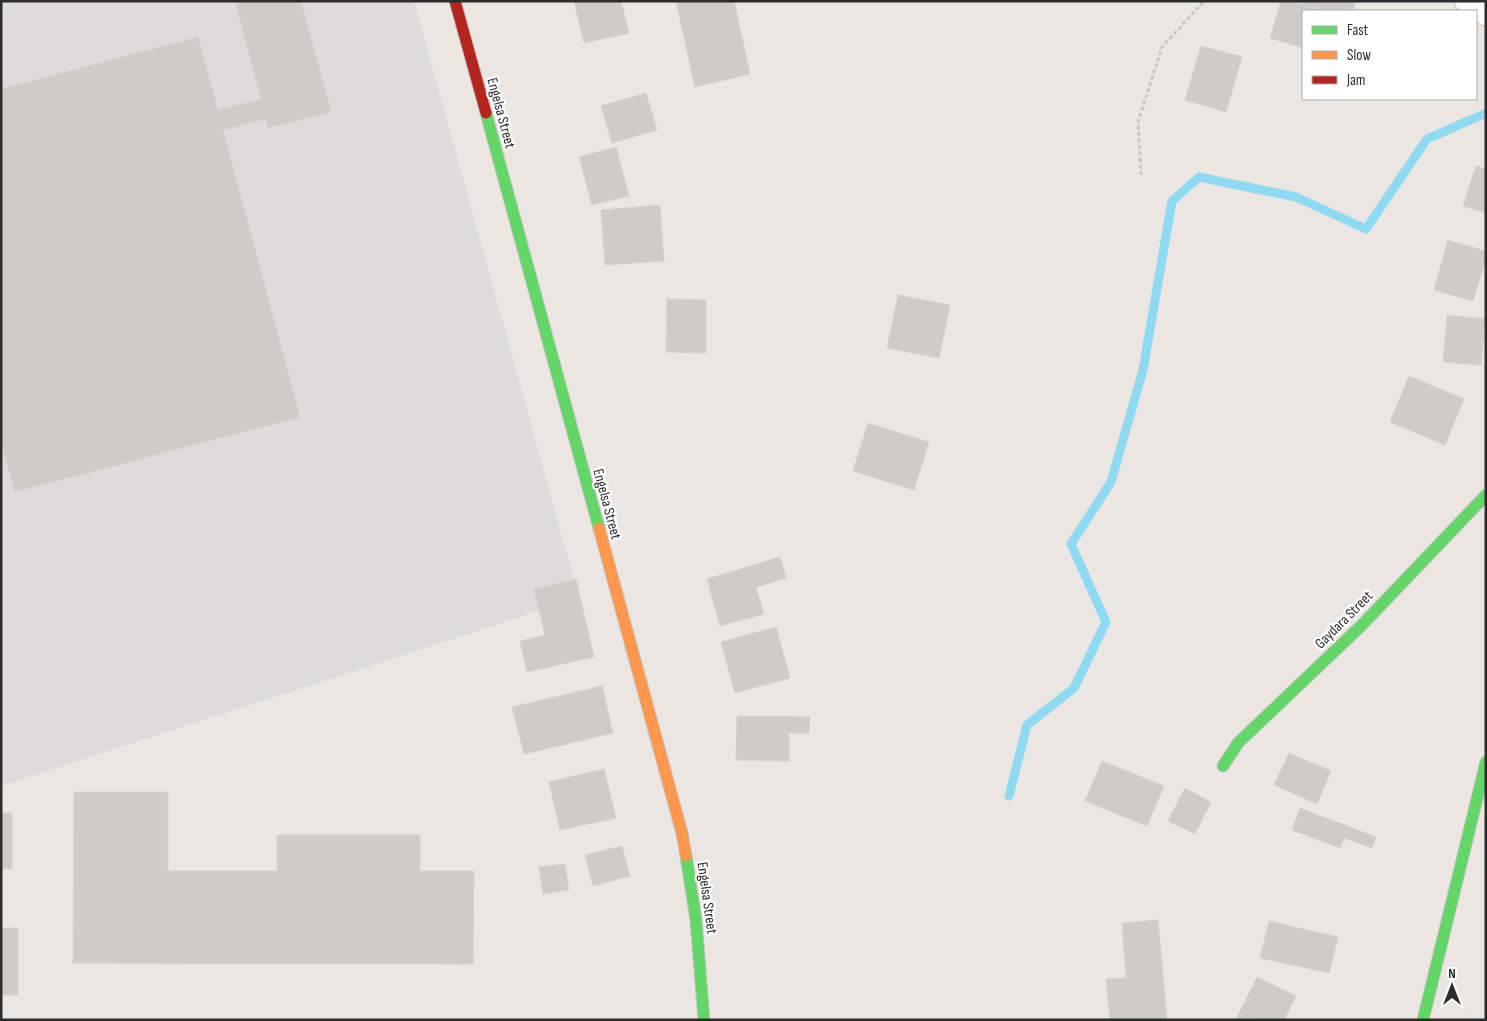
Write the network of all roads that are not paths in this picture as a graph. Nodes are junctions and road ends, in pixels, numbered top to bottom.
1 (455, 1) edge
2 (1465, 1) edge
3 (1486, 15) edge
4 (1486, 496) edge
5 (1486, 762) edge
6 (1223, 766) dead end
7 (704, 1020) edge
8 (1423, 1020) edge

1 - 7 street, Engelsa Street
2 - 3 street
4 - 6 street, Gaydara Street
5 - 8 street

